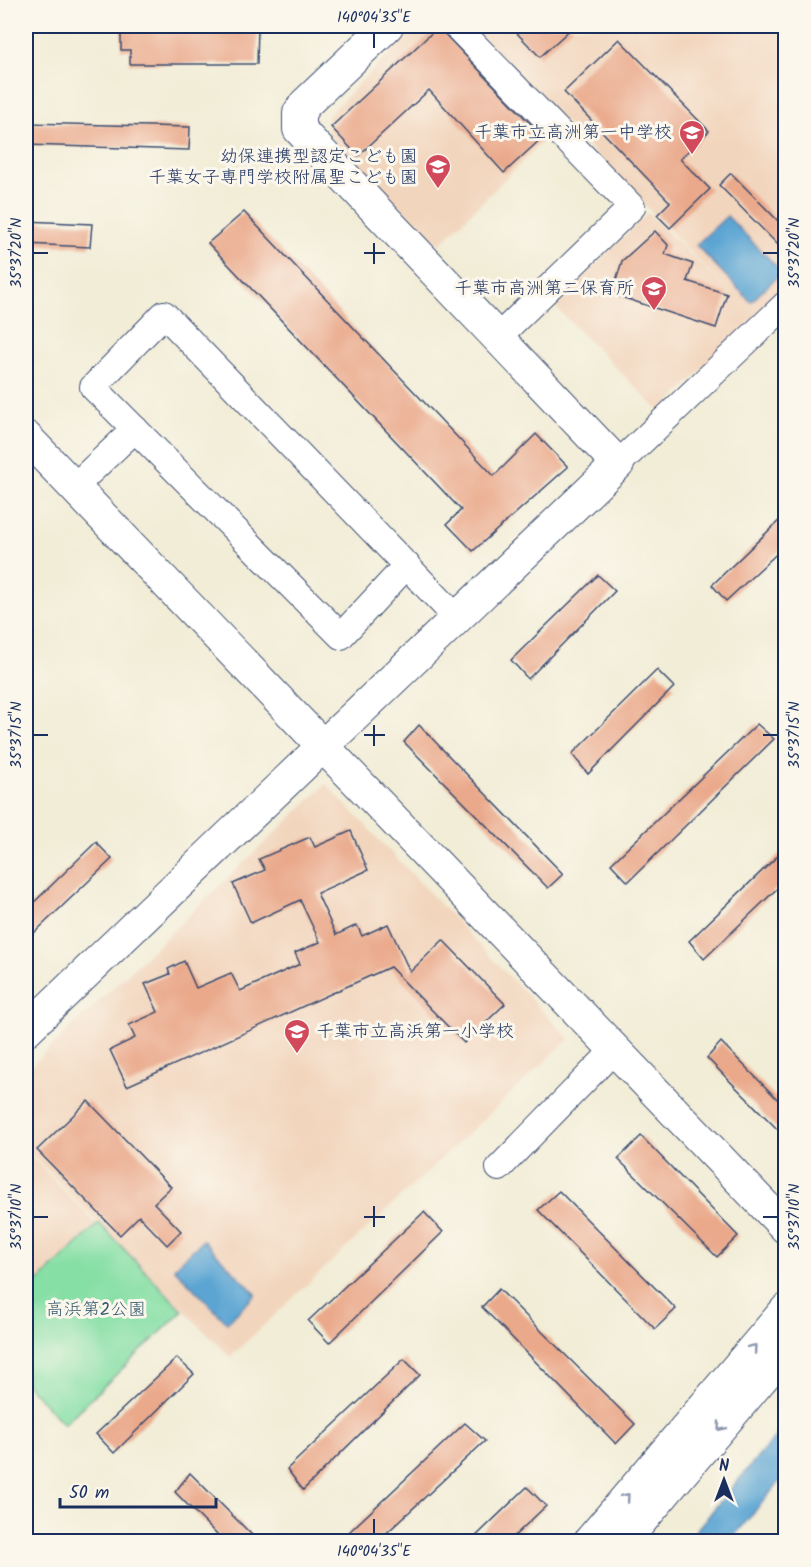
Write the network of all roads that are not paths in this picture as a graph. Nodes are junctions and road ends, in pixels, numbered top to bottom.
1 (387, 26) edge
2 (456, 26) edge
3 (786, 304) edge
4 (497, 339) junction
5 (135, 429) junction
6 (26, 437) edge
7 (618, 464) junction
8 (74, 487) junction
9 (407, 565) junction
10 (458, 618) junction
11 (323, 746) junction
12 (26, 1030) edge
13 (614, 1050) junction
14 (498, 1168) dead end
15 (786, 1228) edge
16 (786, 1310) edge
17 (786, 1350) edge
18 (589, 1542) edge
19 (623, 1542) edge

1 - 4 street
2 - 4 street
3 - 7 street
4 - 7 street
5 - 8 street
5 - 9 street
5 - 9 street
6 - 8 street
7 - 10 street
8 - 11 street
9 - 10 street
10 - 11 street
11 - 12 street
11 - 13 street
13 - 14 street
13 - 15 street
18 -> 16 street
17 -> 19 street

